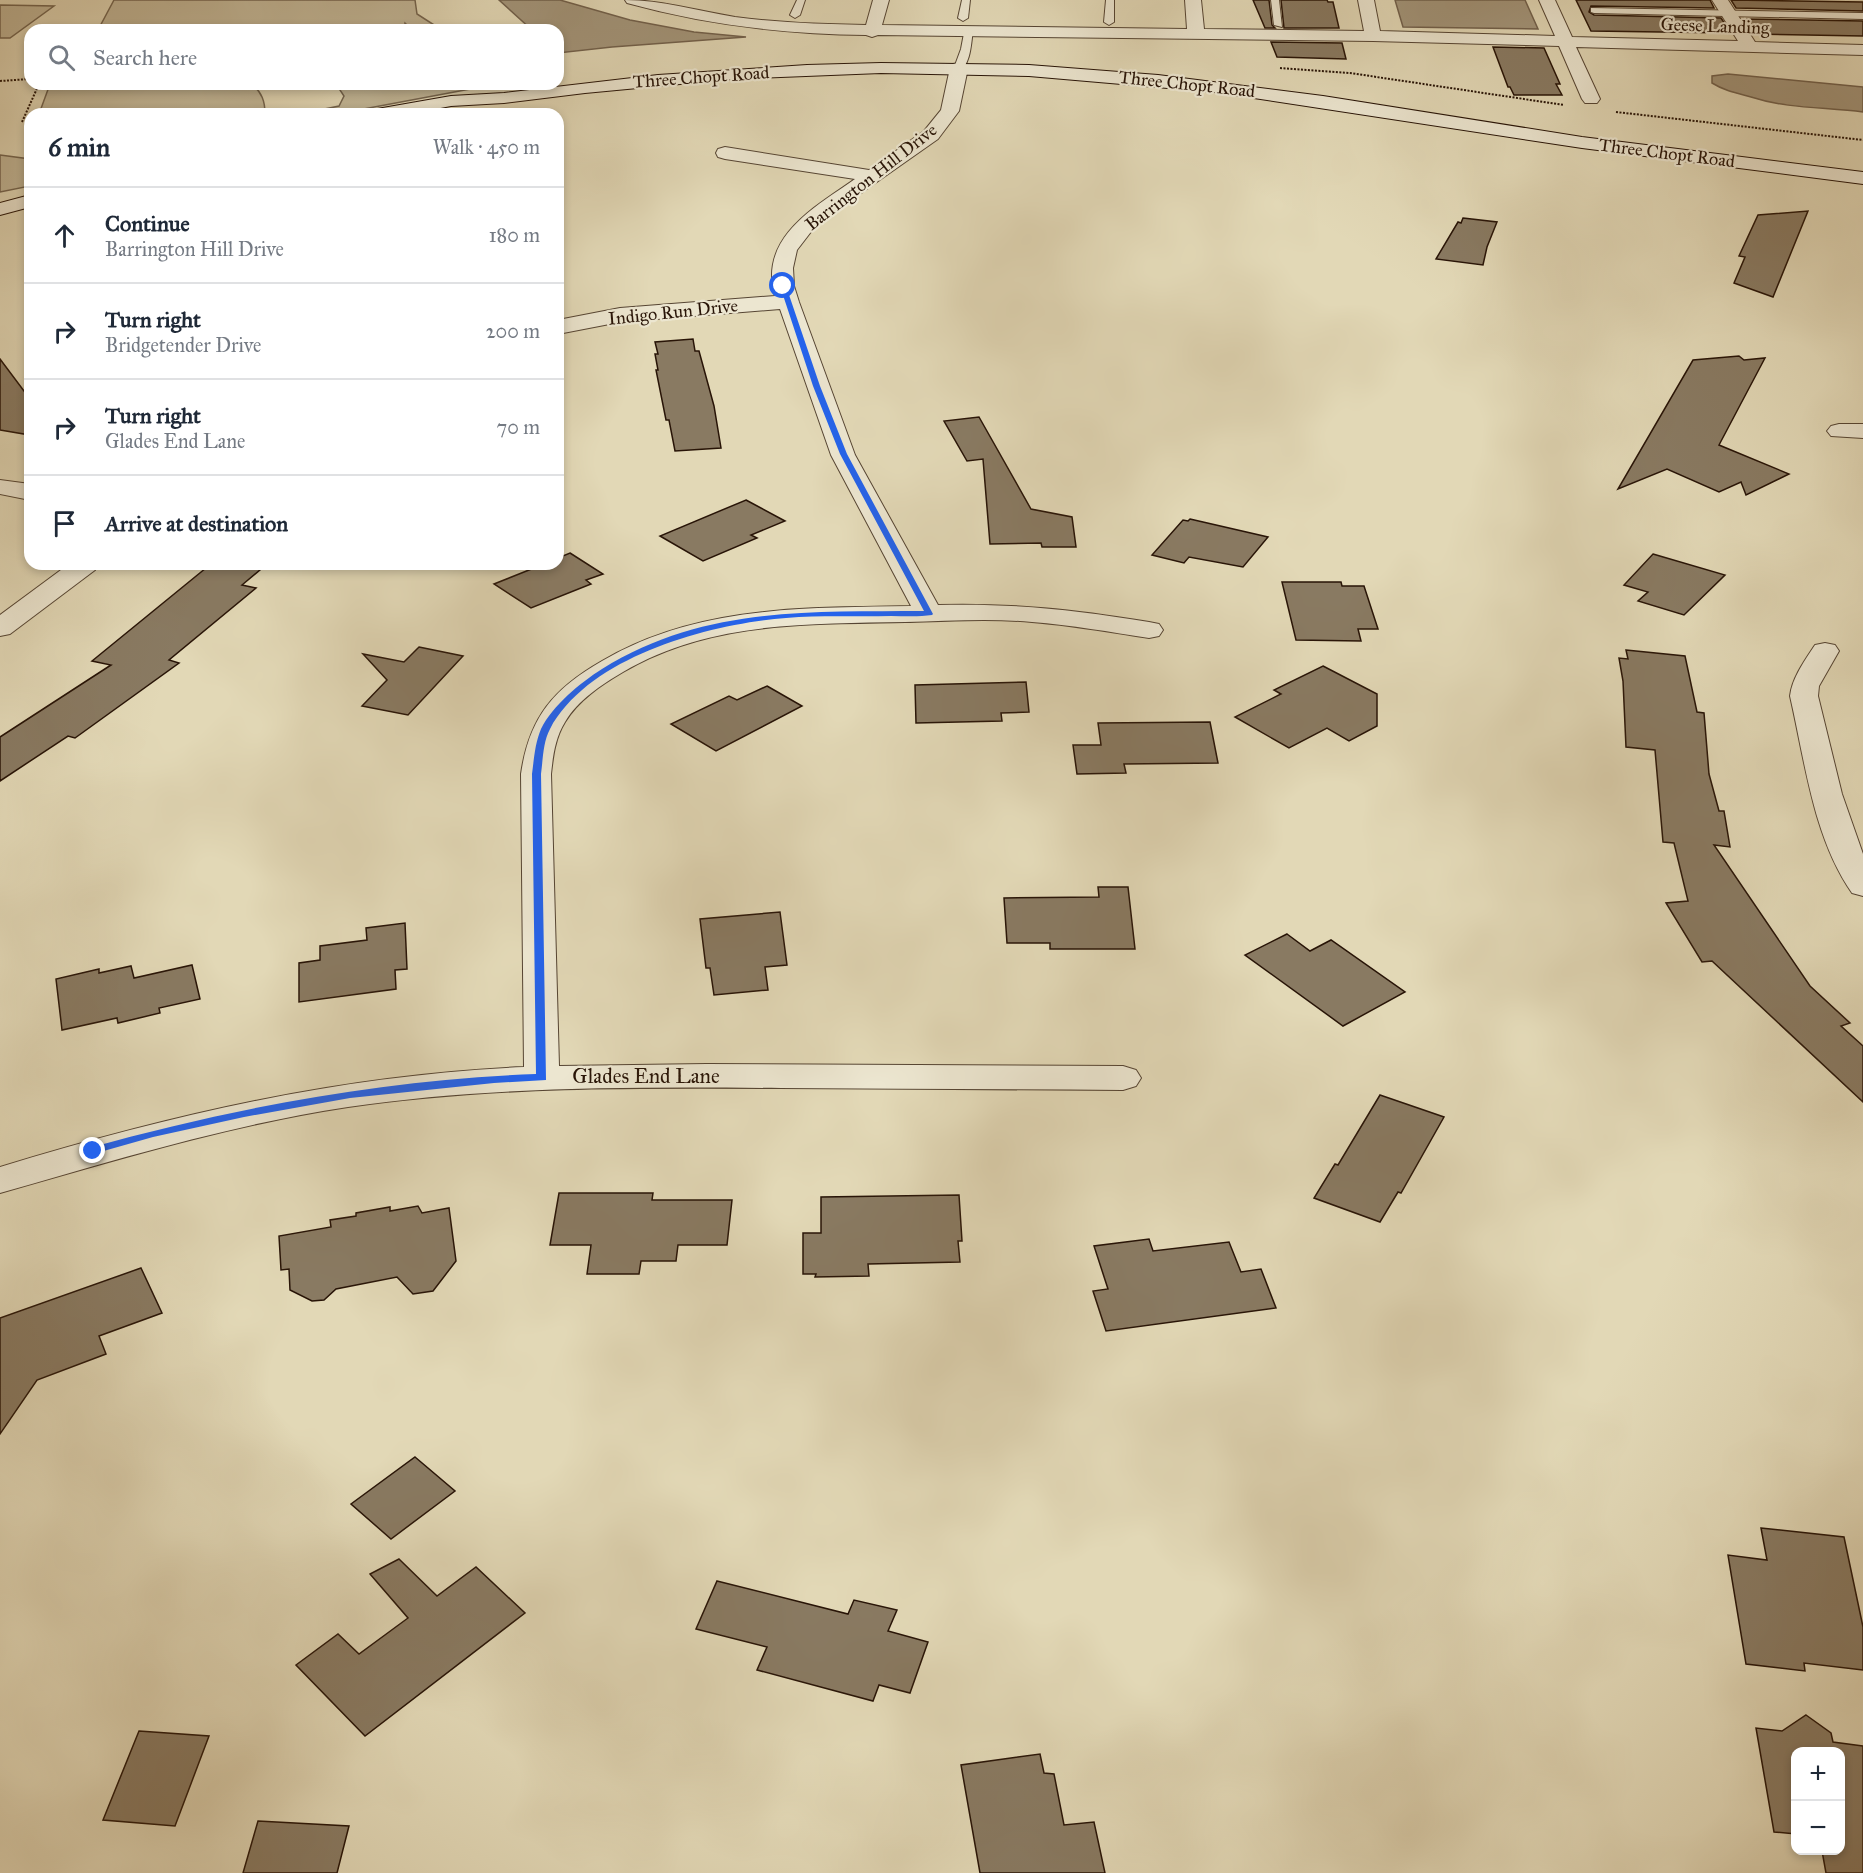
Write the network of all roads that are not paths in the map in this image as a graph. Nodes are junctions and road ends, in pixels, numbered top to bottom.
1 (801, 0) edge
2 (881, 0) edge
3 (966, 0) edge
4 (1110, 0) edge
5 (1193, 0) edge
6 (1275, 0) edge
7 (1366, 0) edge
8 (1547, 0) edge
9 (642, 1) edge
10 (1724, 7) edge
11 (1594, 10) dead end
12 (795, 15) dead end
13 (1863, 16) edge
14 (1109, 22) dead end
15 (966, 24) junction
16 (1279, 25) dead end
17 (872, 32) junction
18 (1196, 33) junction
19 (1374, 36) junction
20 (1563, 40) junction
21 (1749, 46) junction
22 (1863, 50) edge
23 (959, 68) junction
24 (506, 98) junction
25 (1591, 99) dead end
26 (413, 108) edge
27 (469, 108) edge
28 (725, 153) dead end
29 (871, 176) junction
30 (1863, 178) edge
31 (24, 203) edge
32 (0, 209) edge
33 (24, 220) edge
34 (0, 226) edge
35 (788, 302) junction
36 (564, 326) edge
37 (0, 487) edge
38 (24, 491) edge
39 (78, 570) edge
40 (929, 614) junction
41 (0, 628) edge
42 (1149, 630) dead end
43 (1825, 651) dead end
44 (1863, 886) edge
45 (542, 1078) junction
46 (1123, 1078) dead end
47 (0, 1180) edge

1 - 12 lane
2 - 17 street
3 - 15 lane
4 - 14 lane
5 - 18 street
6 - 16 lane
7 - 19 street
8 - 20 street
9 - 17 street, Geese Landing
10 - 11 lane
10 - 13 lane
10 - 21 street
15 - 17 street, Geese Landing
15 - 18 street, Geese Landing
15 - 23 lane
18 - 19 street, Geese Landing
19 - 20 street, Geese Landing
20 - 21 street, Geese Landing
20 - 25 street
21 - 22 street, Geese Landing
23 - 24 street, Three Chopt Road
23 - 29 street, Barrington Hill Drive
23 - 30 street, Three Chopt Road
24 - 26 street, Three Chopt Road
24 - 27 street, Three Chopt Road
28 - 29 street
29 - 35 street, Barrington Hill Drive
31 - 32 street
33 - 34 street
35 - 36 street, Indigo Run Drive
35 - 40 street, Barrington Hill Drive
37 - 38 street
39 - 41 street
40 - 42 street
40 - 45 street
43 - 44 street
45 - 46 street, Glades End Lane
45 - 47 street, Glades End Lane

